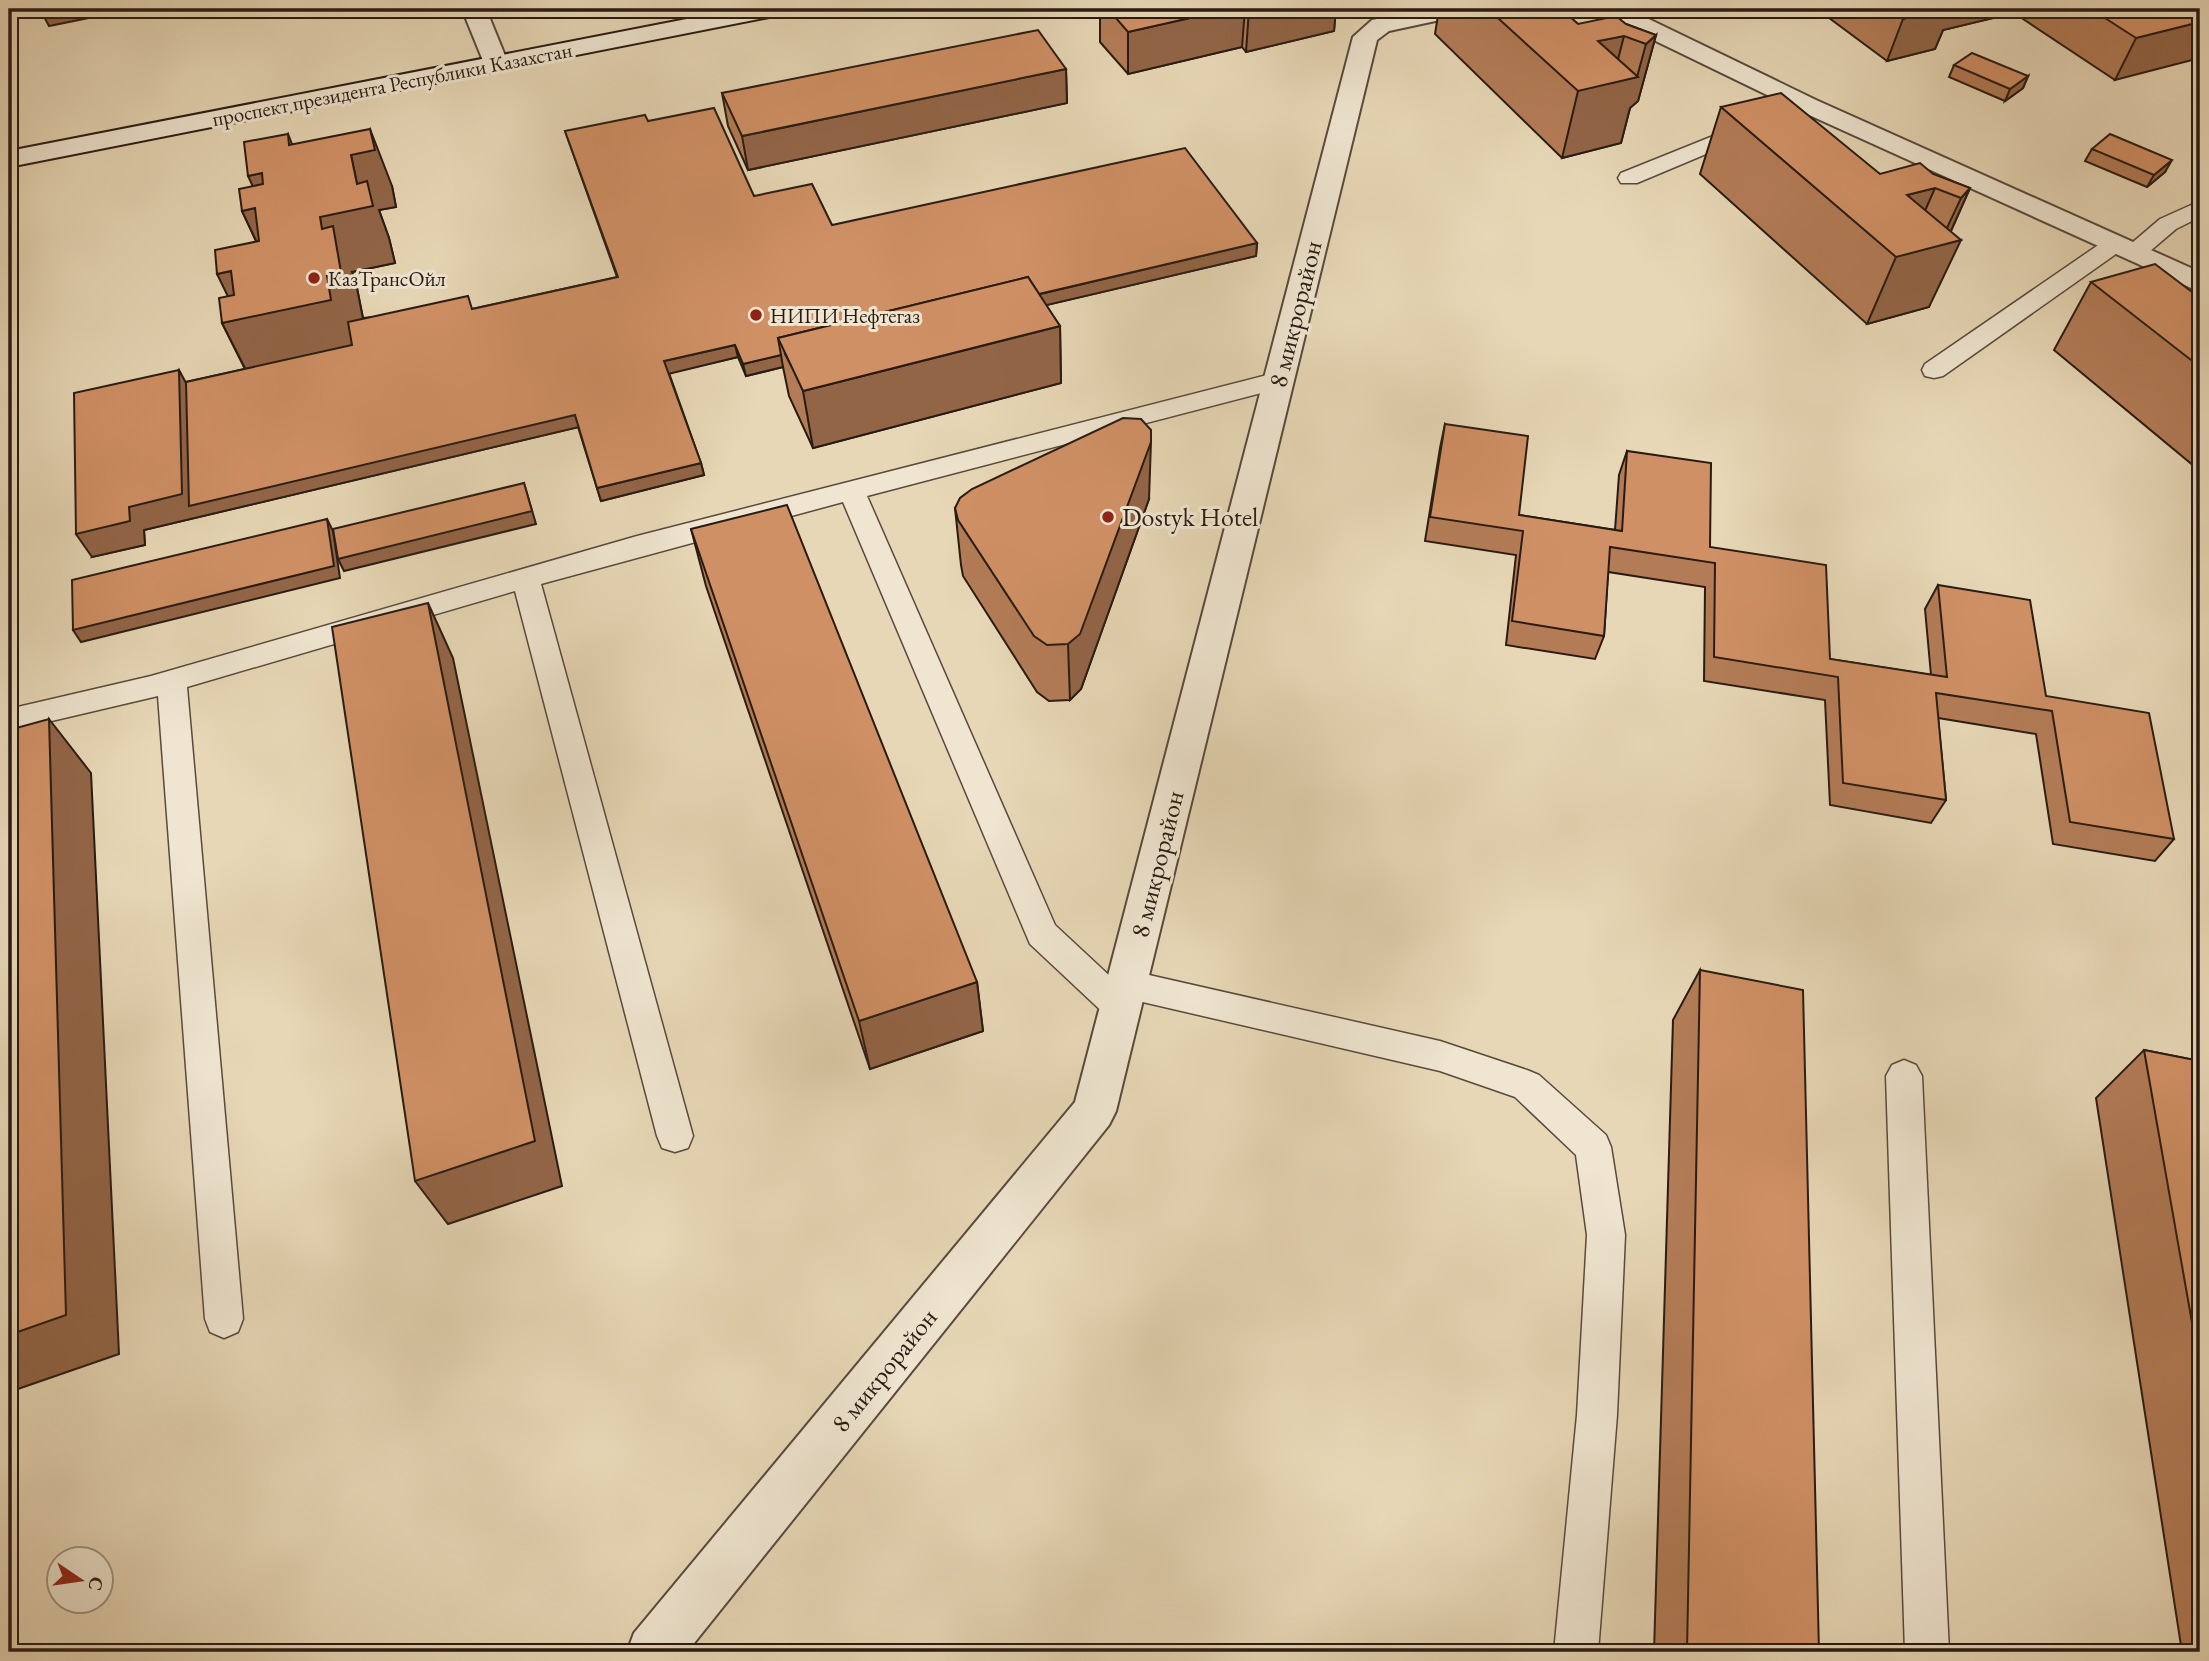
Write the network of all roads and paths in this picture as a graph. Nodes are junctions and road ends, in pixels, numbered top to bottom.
1 (474, 9) edge
2 (654, 9) edge
3 (774, 9) edge
4 (1460, 9) edge
5 (1609, 9) edge
6 (491, 52) junction
7 (192, 99) dead end
8 (1807, 105) junction
9 (9, 159) edge
10 (1629, 178) dead end
11 (2200, 208) edge
12 (2125, 249) junction
13 (2200, 283) edge
14 (1934, 370) dead end
15 (1279, 380) junction
16 (851, 489) junction
17 (526, 578) junction
18 (173, 681) junction
19 (9, 720) edge
20 (1124, 996) junction
21 (1904, 1076) dead end
22 (675, 1136) dead end
23 (224, 1319) dead end
24 (653, 1652) edge
25 (1576, 1652) edge
26 (1927, 1652) edge

1 - 6 street
2 - 6 street, проспект президента Республики Казахстан
3 - 6 street, проспект президента Республики Казахстан
4 - 15 street, 8 микрорайон
5 - 8 street
6 - 7 street, проспект президента Республики Казахстан
6 - 9 street, проспект президента Республики Казахстан
8 - 10 lane
8 - 12 street
11 - 12 lane
12 - 13 street
12 - 14 lane
15 - 16 lane
15 - 20 street, 8 микрорайон
16 - 17 lane
16 - 20 lane
17 - 18 lane
17 - 22 lane
18 - 19 lane
18 - 23 lane
20 - 24 street, 8 микрорайон
20 - 25 lane
21 - 26 lane

